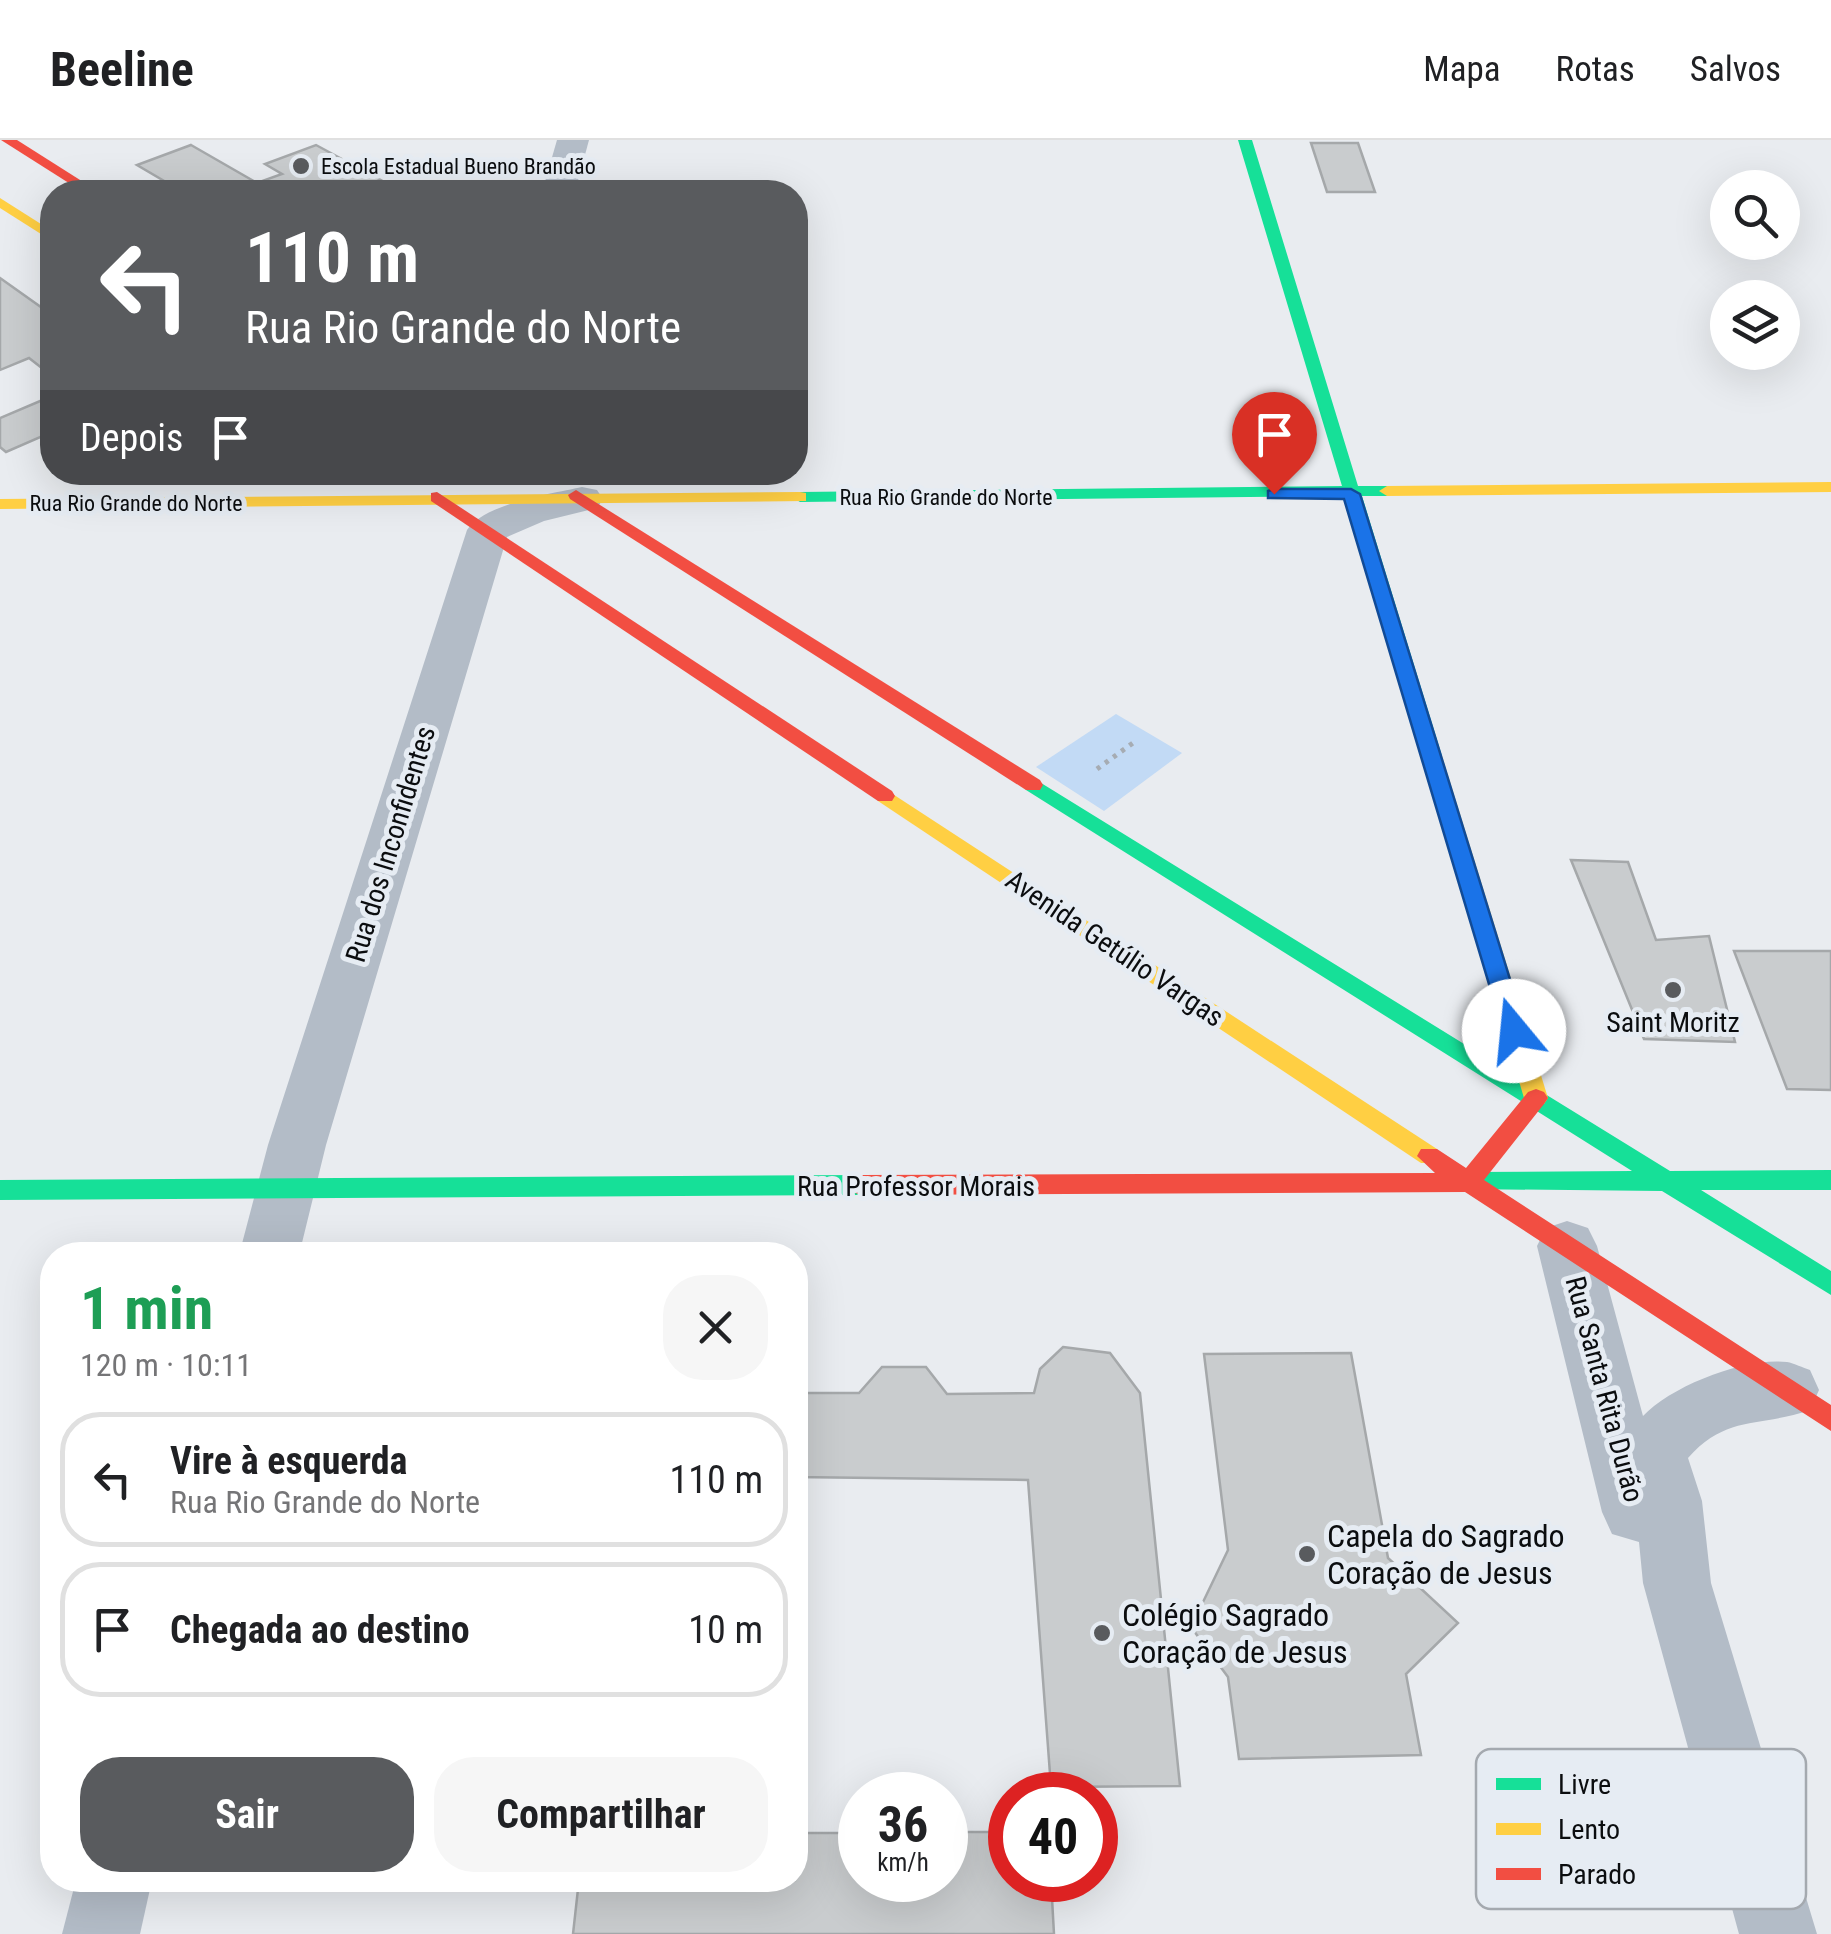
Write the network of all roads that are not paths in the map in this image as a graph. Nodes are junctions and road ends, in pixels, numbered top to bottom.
1 (8, 140) edge
2 (573, 140) edge
3 (1245, 140) edge
4 (73, 180) edge
5 (562, 180) edge
6 (0, 202) edge
7 (40, 229) edge
8 (383, 485) edge
9 (412, 485) edge
10 (560, 485) edge
11 (1831, 488) edge
12 (1351, 494) junction
13 (582, 499) junction
14 (443, 501) junction
15 (336, 502) junction
16 (0, 504) edge
17 (488, 530) junction
18 (1536, 1098) junction
19 (1831, 1180) edge
20 (1668, 1181) junction
21 (1468, 1183) junction
22 (286, 1188) junction
23 (0, 1190) edge
24 (272, 1242) edge
25 (1567, 1246) junction
26 (1831, 1284) edge
27 (1809, 1404) edge
28 (1678, 1583) junction
29 (1725, 1749) edge
30 (111, 1892) edge
31 (1771, 1909) edge
32 (100, 1934) edge
33 (1778, 1934) edge

1 - 4 street
2 - 5 street
3 - 12 street
6 - 7 street
8 - 15 street
9 - 14 street, Avenida Getúlio Vargas
10 - 13 street
11 - 12 street, Rua Rio Grande do Norte
12 - 13 street, Rua Rio Grande do Norte
12 - 18 street
13 - 14 street, Rua Rio Grande do Norte
13 - 17 street
13 - 18 street
14 - 15 street, Rua Rio Grande do Norte
14 - 17 street, Avenida Getúlio Vargas
15 - 16 street, Rua Rio Grande do Norte
17 - 21 street, Avenida Getúlio Vargas
17 - 22 street, Rua dos Inconfidentes
18 - 20 street
18 - 21 street
19 - 20 street, Rua Professor Morais
20 - 21 street, Rua Professor Morais
20 - 26 street
21 - 22 street, Rua Professor Morais
21 - 25 street, Avenida Getúlio Vargas
22 - 23 street, Rua Professor Morais
22 - 24 street, Rua dos Inconfidentes
25 - 27 street, Avenida Getúlio Vargas
25 - 28 street, Rua Santa Rita Durão
27 - 28 street, Rua Santa Rita Durão
28 - 29 street, Rua Santa Rita Durão
30 - 32 street
31 - 33 street, Rua Santa Rita Durão

